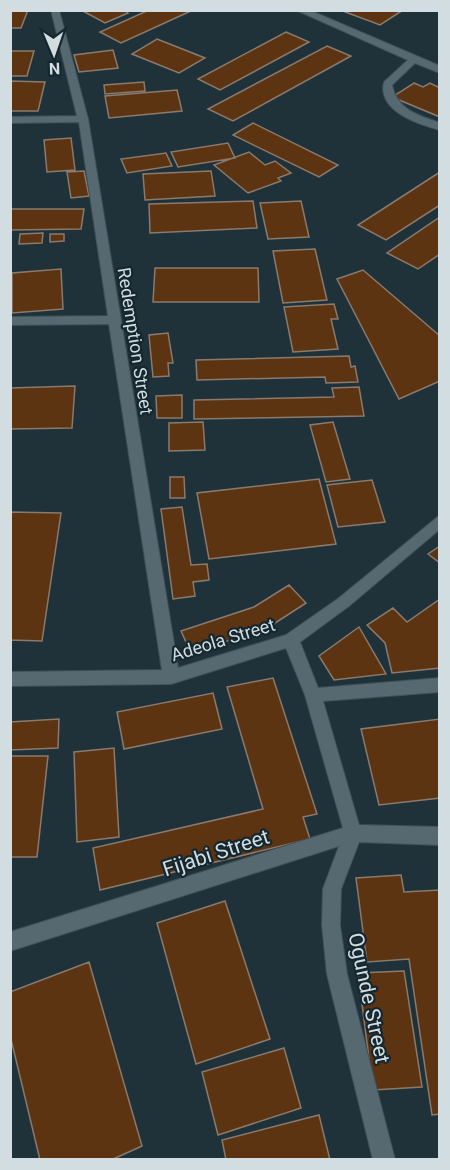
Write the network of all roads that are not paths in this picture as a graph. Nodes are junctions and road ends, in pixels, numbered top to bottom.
1 (300, 10) edge
2 (56, 11) edge
3 (414, 59) junction
4 (440, 70) edge
5 (83, 119) junction
6 (10, 120) edge
7 (440, 127) edge
8 (113, 320) junction
9 (10, 321) edge
10 (440, 520) edge
11 (291, 640) junction
12 (171, 677) junction
13 (10, 678) edge
14 (440, 685) edge
15 (313, 696) junction
16 (353, 833) junction
17 (440, 836) edge
18 (10, 942) edge
19 (384, 1160) edge

1 - 3 street
2 - 5 street, Redemption Street
3 - 4 street
3 - 7 street
5 - 6 street
5 - 8 street, Redemption Street
8 - 9 street
8 - 12 street, Redemption Street
10 - 11 street, Adeola Street
11 - 12 street, Adeola Street
11 - 15 street
12 - 13 street, Adeola Street
14 - 15 street
15 - 16 street
16 - 17 street, Fijabi Street
16 - 18 street, Fijabi Street
16 - 19 street, Ogunde Street

